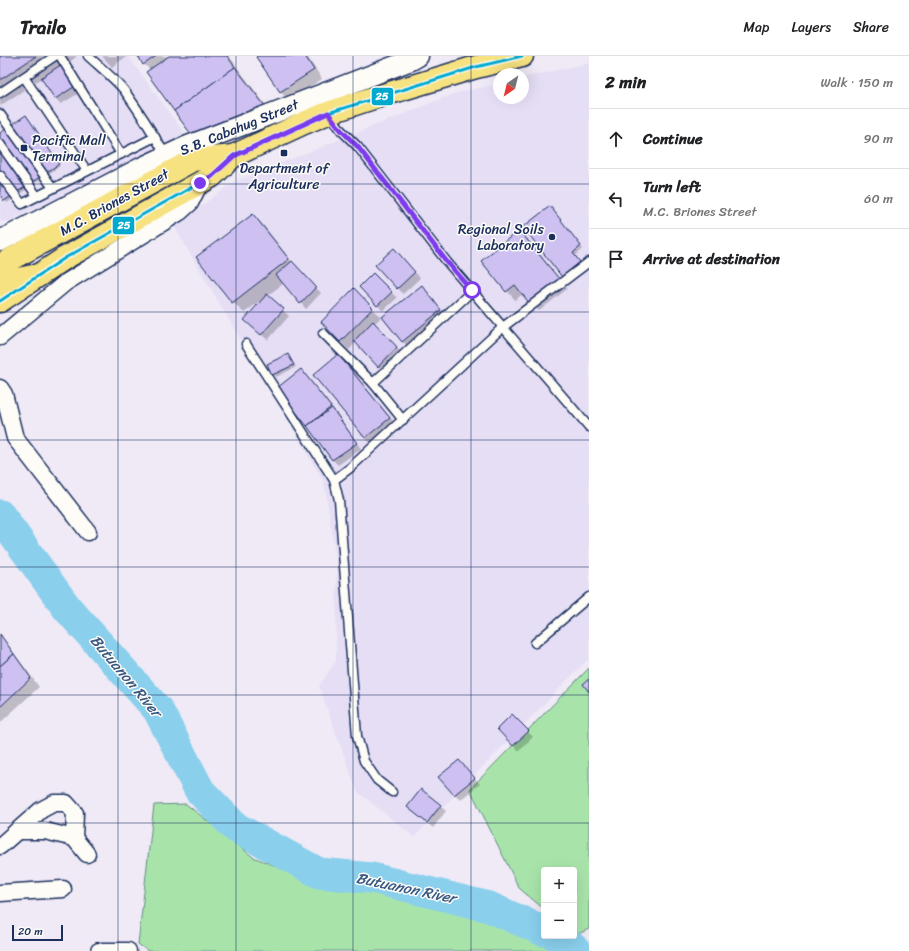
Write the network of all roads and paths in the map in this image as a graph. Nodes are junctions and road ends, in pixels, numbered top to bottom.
1 (56, 56) edge
2 (60, 56) edge
3 (88, 56) edge
4 (418, 56) edge
5 (513, 57) edge
6 (24, 77) junction
7 (0, 93) edge
8 (328, 113) junction
9 (0, 114) edge
10 (155, 137) junction
11 (0, 144) edge
12 (121, 154) junction
13 (234, 156) junction
14 (166, 157) junction
15 (87, 171) junction
16 (0, 174) edge
17 (200, 183) junction
18 (53, 188) junction
19 (37, 196) junction
20 (0, 241) edge
21 (589, 262) edge
22 (0, 265) edge
23 (42, 273) junction
24 (0, 281) edge
25 (472, 290) junction
26 (0, 301) edge
27 (503, 328) junction
28 (323, 333) dead end
29 (0, 337) edge
30 (246, 344) dead end
31 (373, 383) junction
32 (0, 388) edge
33 (403, 420) junction
34 (589, 427) edge
35 (334, 480) junction
36 (88, 532) dead end
37 (589, 597) edge
38 (536, 643) dead end
39 (392, 792) dead end
40 (17, 831) junction
41 (74, 838) junction
42 (0, 846) edge
43 (87, 854) dead end
44 (63, 889) dead end
45 (0, 893) edge
46 (99, 951) edge
47 (128, 951) edge

1 - 6 lane
2 - 12 lane
3 - 10 lane
4 - 14 street, S.B. Cabahug Street
5 - 8 main road, M.C. Briones Street
6 - 7 lane
6 - 15 lane
8 - 13 main road, M.C. Briones Street
8 - 25 lane
9 - 18 lane
10 - 12 lane
10 - 14 lane
11 - 19 lane
12 - 15 lane
13 - 17 main road, M.C. Briones Street
13 - 22 main road, M.C. Briones Street
14 - 20 street, S.B. Cabahug Street
15 - 18 lane
16 - 19 lane
17 - 23 main road, M.C. Briones Street
17 - 29 street
18 - 19 lane
21 - 27 lane
23 - 24 main road
23 - 26 main road
25 - 27 lane
25 - 31 lane
27 - 33 lane
27 - 34 lane
28 - 31 lane
30 - 35 lane
31 - 33 lane
32 - 36 street
33 - 35 lane
35 - 39 lane
37 - 38 lane
40 - 41 street
40 - 41 street
40 - 42 street
41 - 43 street
44 - 45 street
46 - 47 street

